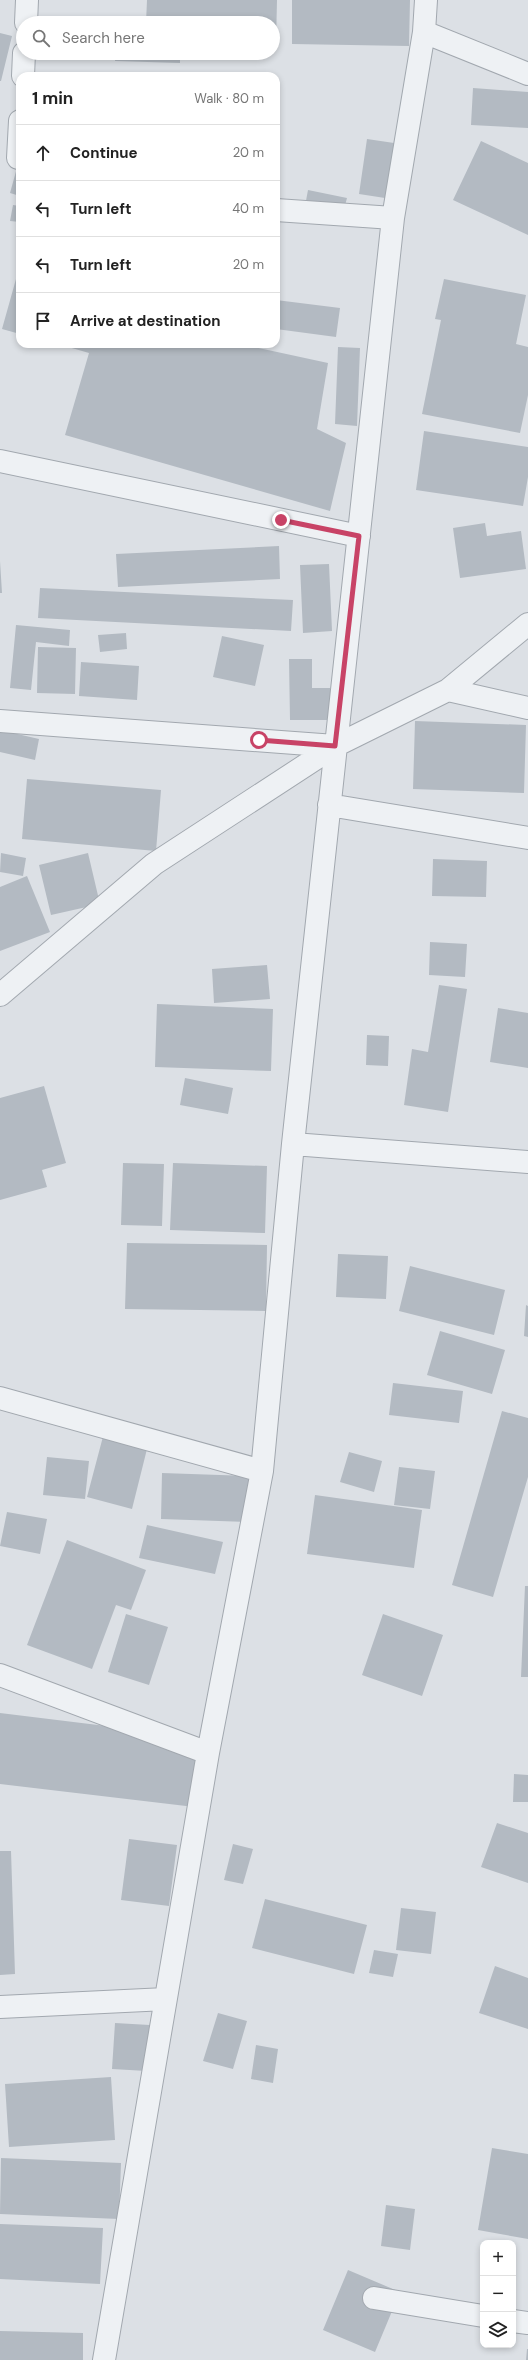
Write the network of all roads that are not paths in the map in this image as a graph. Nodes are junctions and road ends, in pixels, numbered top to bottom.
1 (27, 0) edge
2 (426, 0) edge
3 (26, 16) edge
4 (424, 32) junction
5 (24, 60) edge
6 (23, 72) edge
7 (528, 74) edge
8 (16, 141) edge
9 (13, 156) edge
10 (280, 210) edge
11 (393, 218) junction
12 (0, 461) edge
13 (359, 536) junction
14 (528, 624) edge
15 (448, 690) junction
16 (528, 708) edge
17 (0, 721) edge
18 (335, 746) junction
19 (329, 805) junction
20 (528, 838) edge
21 (0, 995) edge
22 (293, 1144) junction
23 (528, 1162) edge
24 (0, 1398) edge
25 (262, 1471) junction
26 (0, 1675) edge
27 (208, 1753) junction
28 (166, 1999) junction
29 (0, 2007) edge
30 (374, 2298) dead end
31 (480, 2316) edge
32 (516, 2321) edge
33 (528, 2323) edge
34 (104, 2360) edge

1 - 3 street
2 - 4 street
4 - 7 street
4 - 11 street
5 - 6 street
8 - 9 street
10 - 11 street
11 - 13 street
12 - 13 street
13 - 18 street
14 - 15 street
15 - 16 street
15 - 18 street
17 - 18 street
18 - 19 street
18 - 21 street
19 - 20 street
19 - 22 street
22 - 23 street
22 - 25 street
24 - 25 street
25 - 27 street
26 - 27 street
27 - 28 street
28 - 29 street
28 - 34 street
30 - 31 street
32 - 33 street

